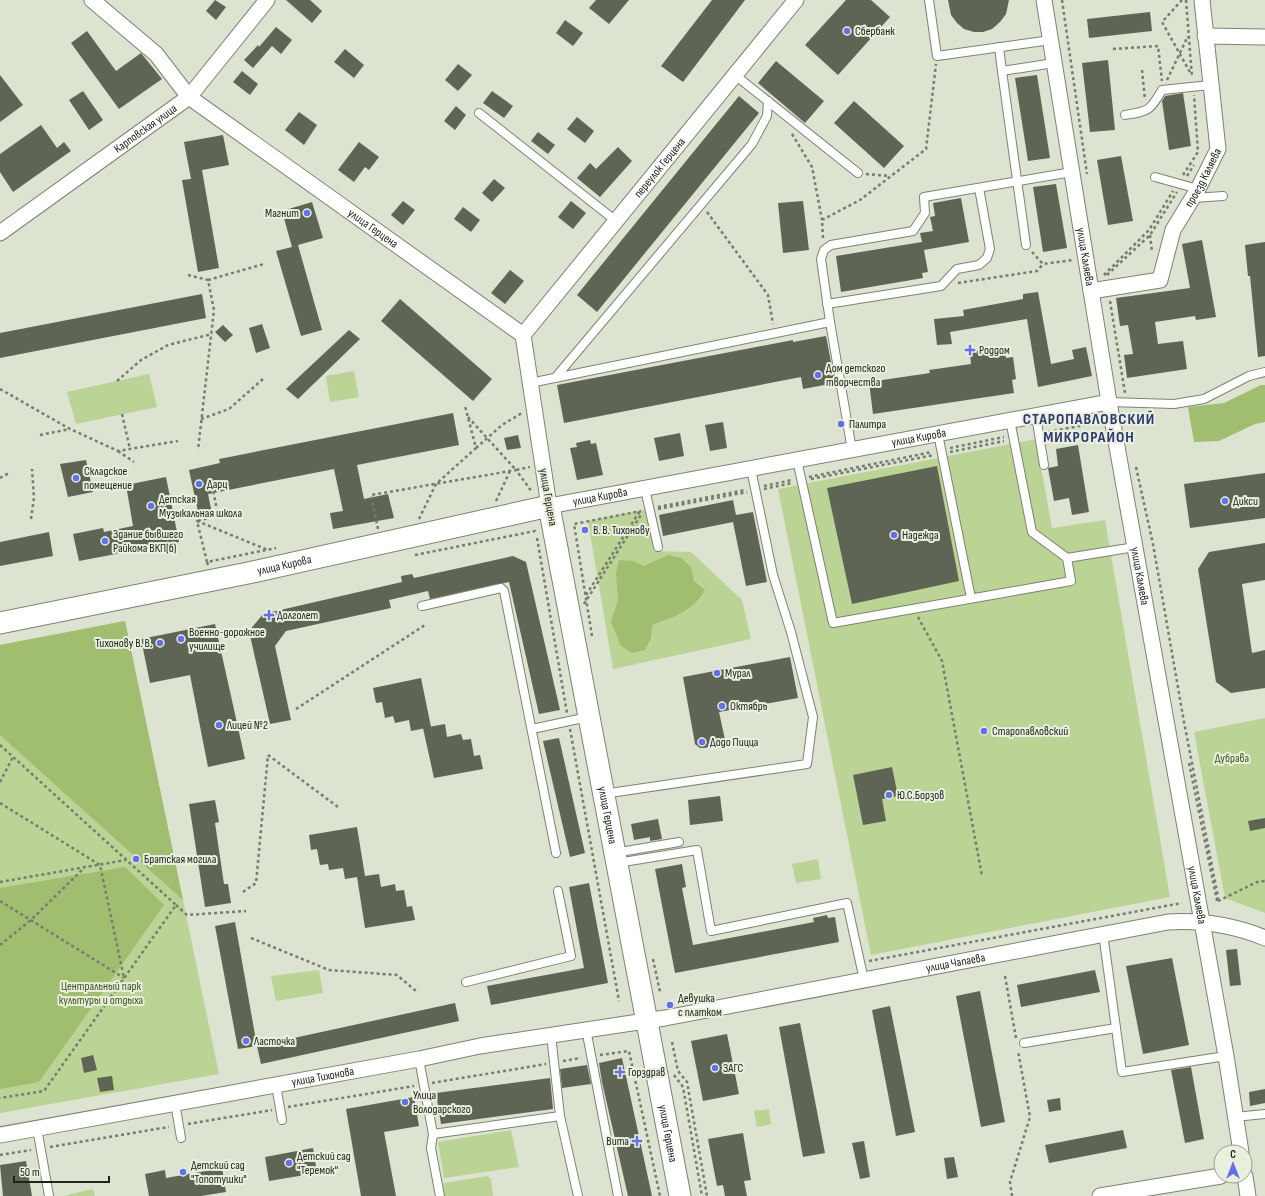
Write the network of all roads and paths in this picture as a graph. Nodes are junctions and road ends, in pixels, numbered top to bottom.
1 (92, 0) edge
2 (267, 0) edge
3 (796, 0) edge
4 (929, 0) edge
5 (1044, 0) edge
6 (1062, 0) edge
7 (1182, 0) edge
8 (1186, 0) edge
9 (1202, 0) edge
10 (1189, 34) junction
11 (1205, 36) junction
12 (1265, 37) edge
13 (1050, 40) junction
14 (999, 48) junction
15 (1113, 49) dead end
16 (1180, 53) junction
17 (937, 56) junction
18 (1054, 63) junction
19 (1142, 70) dead end
20 (1002, 71) junction
21 (735, 74) junction
22 (1210, 85) junction
23 (1193, 87) junction
24 (1162, 90) junction
25 (189, 97) junction
26 (768, 101) junction
27 (1146, 112) junction
28 (479, 113) dead end
29 (1125, 115) dead end
30 (790, 118) junction
31 (1202, 151) dead end
32 (1072, 172) junction
33 (858, 173) joint
34 (890, 176) junction
35 (1155, 177) dead end
36 (1018, 181) junction
37 (1088, 182) dead end
38 (1179, 184) junction
39 (980, 188) junction
40 (1196, 194) junction
41 (1223, 196) dead end
42 (702, 204) junction
43 (822, 220) junction
44 (616, 221) junction
45 (1149, 230) junction
46 (0, 233) edge
47 (1150, 235) junction
48 (1026, 245) joint
49 (824, 250) junction
50 (1153, 255) dead end
51 (1086, 258) junction
52 (264, 264) dead end
53 (1043, 264) junction
54 (1101, 269) dead end
55 (188, 275) dead end
56 (208, 280) junction
57 (940, 286) junction
58 (1108, 289) junction
59 (1091, 291) junction
60 (827, 304) junction
61 (830, 322) junction
62 (775, 333) junction
63 (212, 334) junction
64 (523, 335) junction
65 (1265, 372) edge
66 (555, 378) junction
67 (263, 380) dead end
68 (117, 381) dead end
69 (530, 383) junction
70 (0, 389) edge
71 (1109, 402) junction
72 (1127, 403) junction
73 (465, 406) dead end
74 (527, 410) dead end
75 (122, 414) dead end
76 (468, 417) junction
77 (201, 419) junction
78 (1010, 420) junction
79 (1088, 420) dead end
80 (1112, 420) junction
81 (1037, 427) junction
82 (70, 429) junction
83 (938, 434) junction
84 (40, 435) dead end
85 (1013, 437) junction
86 (488, 438) junction
87 (178, 441) dead end
88 (476, 448) junction
89 (130, 449) junction
90 (198, 450) dead end
91 (852, 450) junction
92 (118, 451) junction
93 (941, 452) junction
94 (797, 460) junction
95 (134, 462) dead end
96 (1135, 462) dead end
97 (1044, 465) dead end
98 (536, 466) dead end
99 (32, 469) dead end
100 (751, 469) junction
101 (511, 470) junction
102 (516, 470) junction
103 (9, 473) dead end
104 (0, 478) edge
105 (801, 480) junction
106 (436, 484) junction
107 (645, 489) junction
108 (755, 489) junction
109 (213, 490) dead end
110 (542, 501) junction
111 (494, 505) dead end
112 (650, 510) junction
113 (640, 511) junction
114 (31, 519) dead end
115 (197, 521) junction
116 (418, 521) dead end
117 (381, 543) junction
118 (658, 547) dead end
119 (1134, 547) junction
120 (268, 550) dead end
121 (415, 555) dead end
122 (1067, 558) junction
123 (207, 562) dead end
124 (971, 598) junction
125 (422, 606) dead end
126 (582, 608) dead end
127 (916, 609) junction
128 (0, 623) edge
129 (425, 625) dead end
130 (296, 709) dead end
131 (579, 719) junction
132 (532, 729) junction
133 (0, 745) edge
134 (13, 757) junction
135 (0, 782) edge
136 (603, 794) junction
137 (0, 803) edge
138 (338, 808) dead end
139 (679, 842) dead end
140 (556, 853) dead end
141 (615, 858) junction
142 (127, 860) junction
143 (100, 865) junction
144 (84, 867) junction
145 (982, 876) dead end
146 (0, 882) edge
147 (1265, 882) edge
148 (558, 891) dead end
149 (243, 892) dead end
150 (0, 901) edge
151 (1182, 903) dead end
152 (176, 905) junction
153 (246, 911) dead end
154 (31, 920) junction
155 (1201, 922) junction
156 (1103, 934) junction
157 (252, 938) dead end
158 (1265, 938) edge
159 (0, 945) edge
160 (861, 962) junction
161 (1005, 976) dead end
162 (125, 978) junction
163 (864, 980) junction
164 (466, 982) dead end
165 (416, 991) dead end
166 (619, 1000) dead end
167 (646, 1021) junction
168 (1116, 1028) junction
169 (586, 1030) junction
170 (551, 1035) junction
171 (1016, 1039) dead end
172 (672, 1042) dead end
173 (1021, 1045) joint
174 (591, 1056) junction
175 (1226, 1056) junction
176 (419, 1059) junction
177 (554, 1062) junction
178 (672, 1071) dead end
179 (424, 1084) junction
180 (276, 1085) junction
181 (0, 1098) edge
182 (175, 1103) junction
183 (280, 1108) junction
184 (1265, 1114) edge
185 (560, 1116) junction
186 (1236, 1117) junction
187 (282, 1120) dead end
188 (179, 1125) junction
189 (37, 1128) junction
190 (433, 1134) junction
191 (0, 1135) edge
192 (181, 1138) dead end
193 (1240, 1144) edge
194 (40, 1148) junction
195 (0, 1155) edge
196 (1213, 1178) edge
197 (1246, 1184) edge
198 (1133, 1194) edge
199 (49, 1196) edge
200 (440, 1196) edge
201 (578, 1196) edge
202 (618, 1196) edge
203 (660, 1196) edge
204 (680, 1196) edge
205 (702, 1196) edge
206 (707, 1196) edge
207 (1012, 1196) edge
208 (1100, 1196) edge
209 (1248, 1196) edge

1 - 25 street, улица Герцена
2 - 25 street, Карповская улица
3 - 21 street, переулок Герцена
4 - 17 lane
5 - 13 street, улица Каляева
6 - 37 path
7 - 16 path
8 - 10 path
9 - 11 street, проезд Каляева
10 - 16 path
10 - 16 path
11 - 12 street
11 - 22 street, проезд Каляева
13 - 14 lane
13 - 18 street, улица Каляева
14 - 17 lane
14 - 20 lane
15 - 24 path
16 - 24 path
17 - 34 path
18 - 20 lane
18 - 32 street, улица Каляева
19 - 27 path
20 - 36 lane
21 - 26 lane
21 - 44 street, переулок Герцена
22 - 23 lane
22 - 40 street, проезд Каляева
23 - 24 lane
23 - 38 path
24 - 27 lane
25 - 46 street, Карповская улица
25 - 64 street, улица Герцена
26 - 30 lane
26 - 42 lane
27 - 29 lane
28 - 44 lane
30 - 33 lane
30 - 43 path
31 - 38 path
32 - 36 lane
32 - 51 street, улица Каляева
33 - 34 path
34 - 43 path
35 - 38 lane
36 - 39 lane
36 - 48 lane
38 - 40 lane
38 - 45 path
38 - 47 path
39 - 49 lane
39 - 57 lane
40 - 41 lane
40 - 58 street, проезд Каляева
42 - 62 path
42 - 66 lane
43 - 49 path
44 - 64 street, переулок Герцена
45 - 47 path
45 - 54 path
47 - 50 path
47 - 58 path
48 - 53 path
49 - 60 lane
51 - 53 path
51 - 59 street, улица Каляева
52 - 56 path
53 - 57 path
55 - 56 path
56 - 63 path
57 - 60 lane
58 - 59 street, проезд Каляева
58 - 72 path
59 - 71 street, улица Каляева
60 - 61 lane
61 - 62 lane
61 - 91 lane
62 - 66 lane
63 - 68 path
63 - 77 path
64 - 69 street, улица Герцена
65 - 72 lane
66 - 69 lane
67 - 77 path
69 - 110 street, улица Герцена
70 - 82 path
71 - 72 lane
71 - 80 street, улица Каляева
71 - 81 street, улица Кирова
73 - 76 path
74 - 86 path
75 - 89 path
76 - 86 path
76 - 88 path
77 - 90 path
78 - 81 street, улица Кирова
78 - 83 street, улица Кирова
78 - 85 lane
79 - 81 path
80 - 81 path
80 - 119 street, улица Каляева
81 - 97 lane
82 - 84 path
82 - 92 path
83 - 91 street, улица Кирова
83 - 93 lane
85 - 93 path
85 - 122 lane
86 - 88 path
86 - 102 path
87 - 89 path
88 - 106 path
89 - 92 path
91 - 94 street, улица Кирова
92 - 95 path
93 - 105 path
93 - 124 lane
94 - 100 street, улица Кирова
94 - 105 lane
96 - 147 path
98 - 102 path
99 - 114 path
100 - 107 street, улица Кирова
100 - 108 lane
101 - 102 path
101 - 106 path
101 - 111 path
102 - 110 path
103 - 104 path
105 - 108 path
105 - 127 lane
106 - 116 path
106 - 117 path
107 - 110 street, улица Кирова
107 - 112 lane
108 - 112 path
108 - 136 lane
109 - 115 path
110 - 117 street, улица Кирова
110 - 131 street, улица Герцена
112 - 113 path
112 - 118 lane
112 - 126 path
113 - 113 path
115 - 120 path
115 - 123 path
117 - 128 street, улица Кирова
119 - 122 lane
119 - 155 street, улица Каляева
121 - 131 path
122 - 124 lane
124 - 127 lane
125 - 132 lane
127 - 145 path
129 - 130 path
131 - 132 lane
131 - 136 street, улица Герцена
131 - 166 path
132 - 140 lane
133 - 134 path
134 - 135 path
134 - 142 path
136 - 141 street, улица Герцена
137 - 143 path
138 - 149 path
139 - 141 lane
141 - 160 lane
141 - 167 street, улица Герцена
142 - 143 path
142 - 152 path
143 - 144 path
143 - 162 path
144 - 146 path
144 - 154 path
148 - 164 lane
150 - 154 path
151 - 160 path
152 - 153 path
152 - 162 path
154 - 159 path
154 - 162 path
155 - 156 street, улица Чапаева
155 - 158 street, улица Чапаева
155 - 175 street, улица Каляева
156 - 163 street, улица Чапаева
156 - 168 lane
157 - 165 path
160 - 163 lane
161 - 171 path
162 - 181 path
163 - 167 street, улица Чапаева
167 - 169 street, улица Тихонова
167 - 204 street, улица Герцена
168 - 173 lane
168 - 175 lane
169 - 170 street, улица Тихонова
169 - 174 lane
170 - 176 street, улица Тихонова
170 - 177 lane
172 - 206 path
173 - 207 path
174 - 177 path
174 - 202 lane
174 - 203 path
175 - 186 street, улица Каляева
176 - 179 lane
176 - 180 street, улица Тихонова
177 - 179 path
177 - 185 lane
178 - 205 path
179 - 183 path
179 - 190 lane
180 - 182 street, улица Тихонова
180 - 183 lane
182 - 188 lane
182 - 189 street, улица Тихонова
183 - 187 lane
183 - 188 path
184 - 186 lane
185 - 190 lane
185 - 201 lane
186 - 193 street, улица Каляева
188 - 192 lane
188 - 194 path
189 - 191 street, улица Тихонова
189 - 194 lane
190 - 200 lane
194 - 195 path
194 - 199 lane
196 - 198 street
197 - 209 street
198 - 208 street

